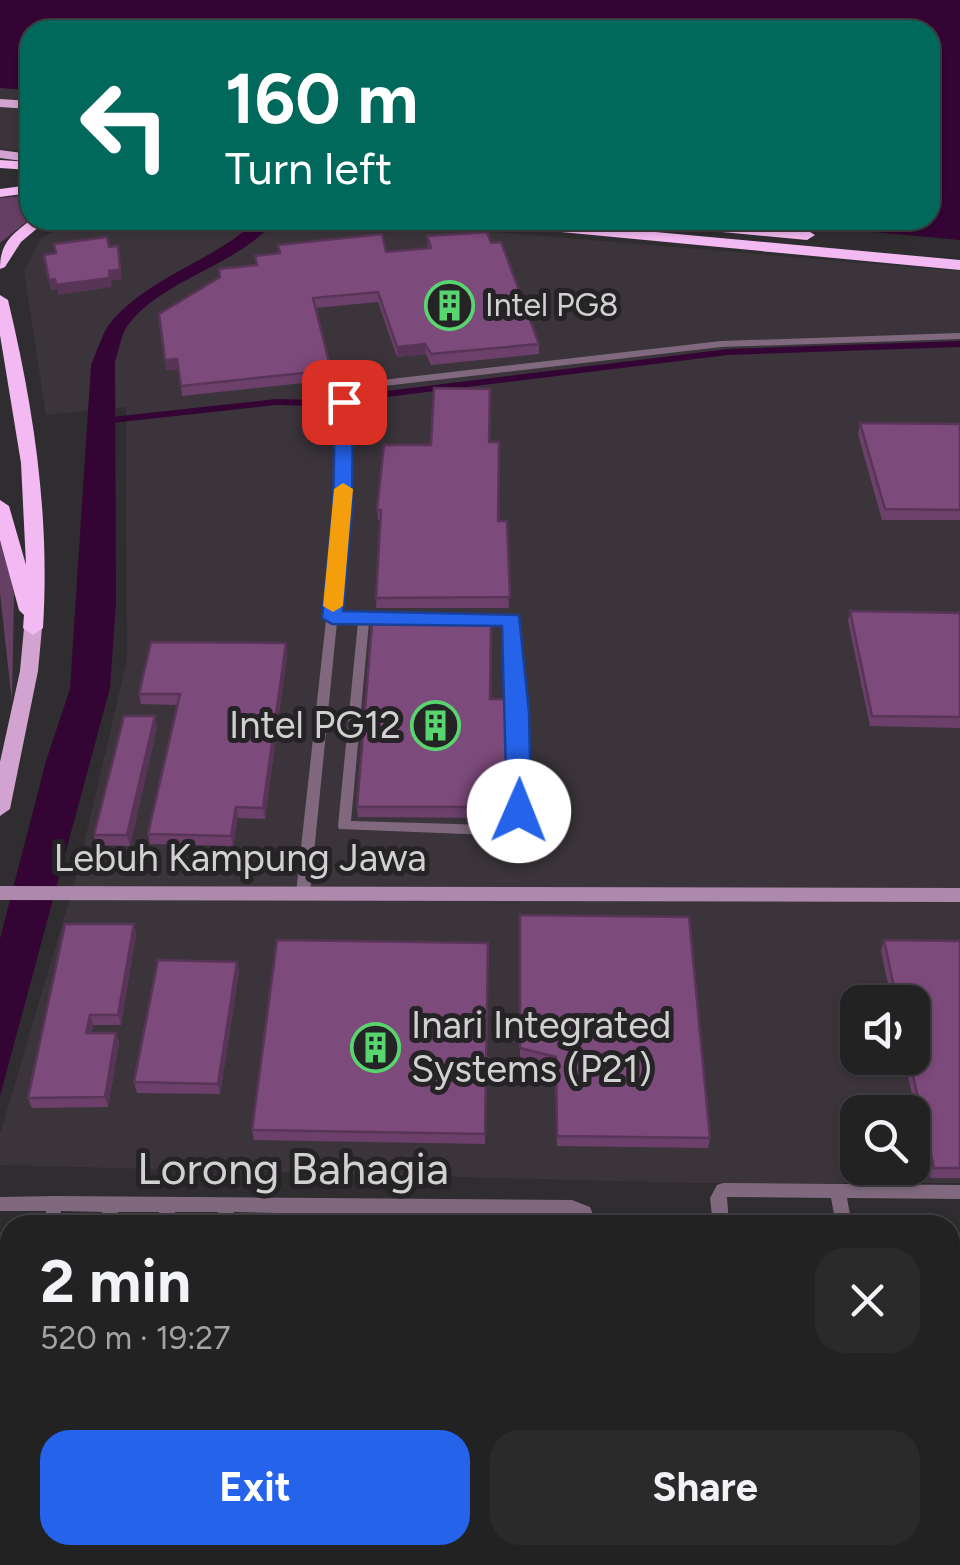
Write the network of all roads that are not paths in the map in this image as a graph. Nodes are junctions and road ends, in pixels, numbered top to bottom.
1 (26, 230) edge
2 (586, 230) edge
3 (658, 230) edge
4 (723, 230) edge
5 (891, 258) junction
6 (960, 258) edge
7 (0, 264) edge
8 (960, 276) edge
9 (0, 300) edge
10 (960, 336) edge
11 (0, 506) edge
12 (332, 618) junction
13 (364, 618) junction
14 (34, 628) junction
15 (0, 809) edge
16 (2, 892) edge
17 (302, 893) junction
18 (960, 894) edge
19 (838, 1191) junction
20 (960, 1192) edge
21 (55, 1203) junction
22 (0, 1204) edge
23 (112, 1204) junction
24 (168, 1204) junction
25 (227, 1205) junction
26 (284, 1205) junction
27 (344, 1206) junction
28 (400, 1206) junction
29 (458, 1207) junction
30 (517, 1207) junction
31 (53, 1215) edge
32 (110, 1215) edge
33 (166, 1215) edge
34 (226, 1215) edge
35 (283, 1215) edge
36 (344, 1215) edge
37 (400, 1215) edge
38 (458, 1215) edge
39 (517, 1215) edge
40 (582, 1215) edge
41 (720, 1215) edge
42 (842, 1215) edge

1 - 7 highway
2 - 5 highway
3 - 6 highway
4 - 6 highway
5 - 6 highway
5 - 8 highway
9 - 14 highway
10 - 12 street
11 - 14 highway
12 - 13 street
12 - 17 street
13 - 13 street
14 - 15 main road
16 - 17 street, Lebuh Kampung Jawa
17 - 18 street, Lebuh Kampung Jawa
19 - 20 street
19 - 41 street
19 - 42 street
21 - 22 street, Lorong Bahagia
21 - 23 street, Lorong Bahagia
21 - 31 street
23 - 24 street, Lorong Bahagia
23 - 32 street
24 - 25 street, Lorong Bahagia
24 - 33 street
25 - 26 street, Lorong Bahagia
25 - 34 street
26 - 27 street, Lorong Bahagia
26 - 35 street
27 - 28 street, Lorong Bahagia
27 - 36 street
28 - 29 street, Lorong Bahagia
28 - 37 street
29 - 30 street, Lorong Bahagia
29 - 38 street
30 - 39 street
30 - 40 street, Lorong Bahagia

